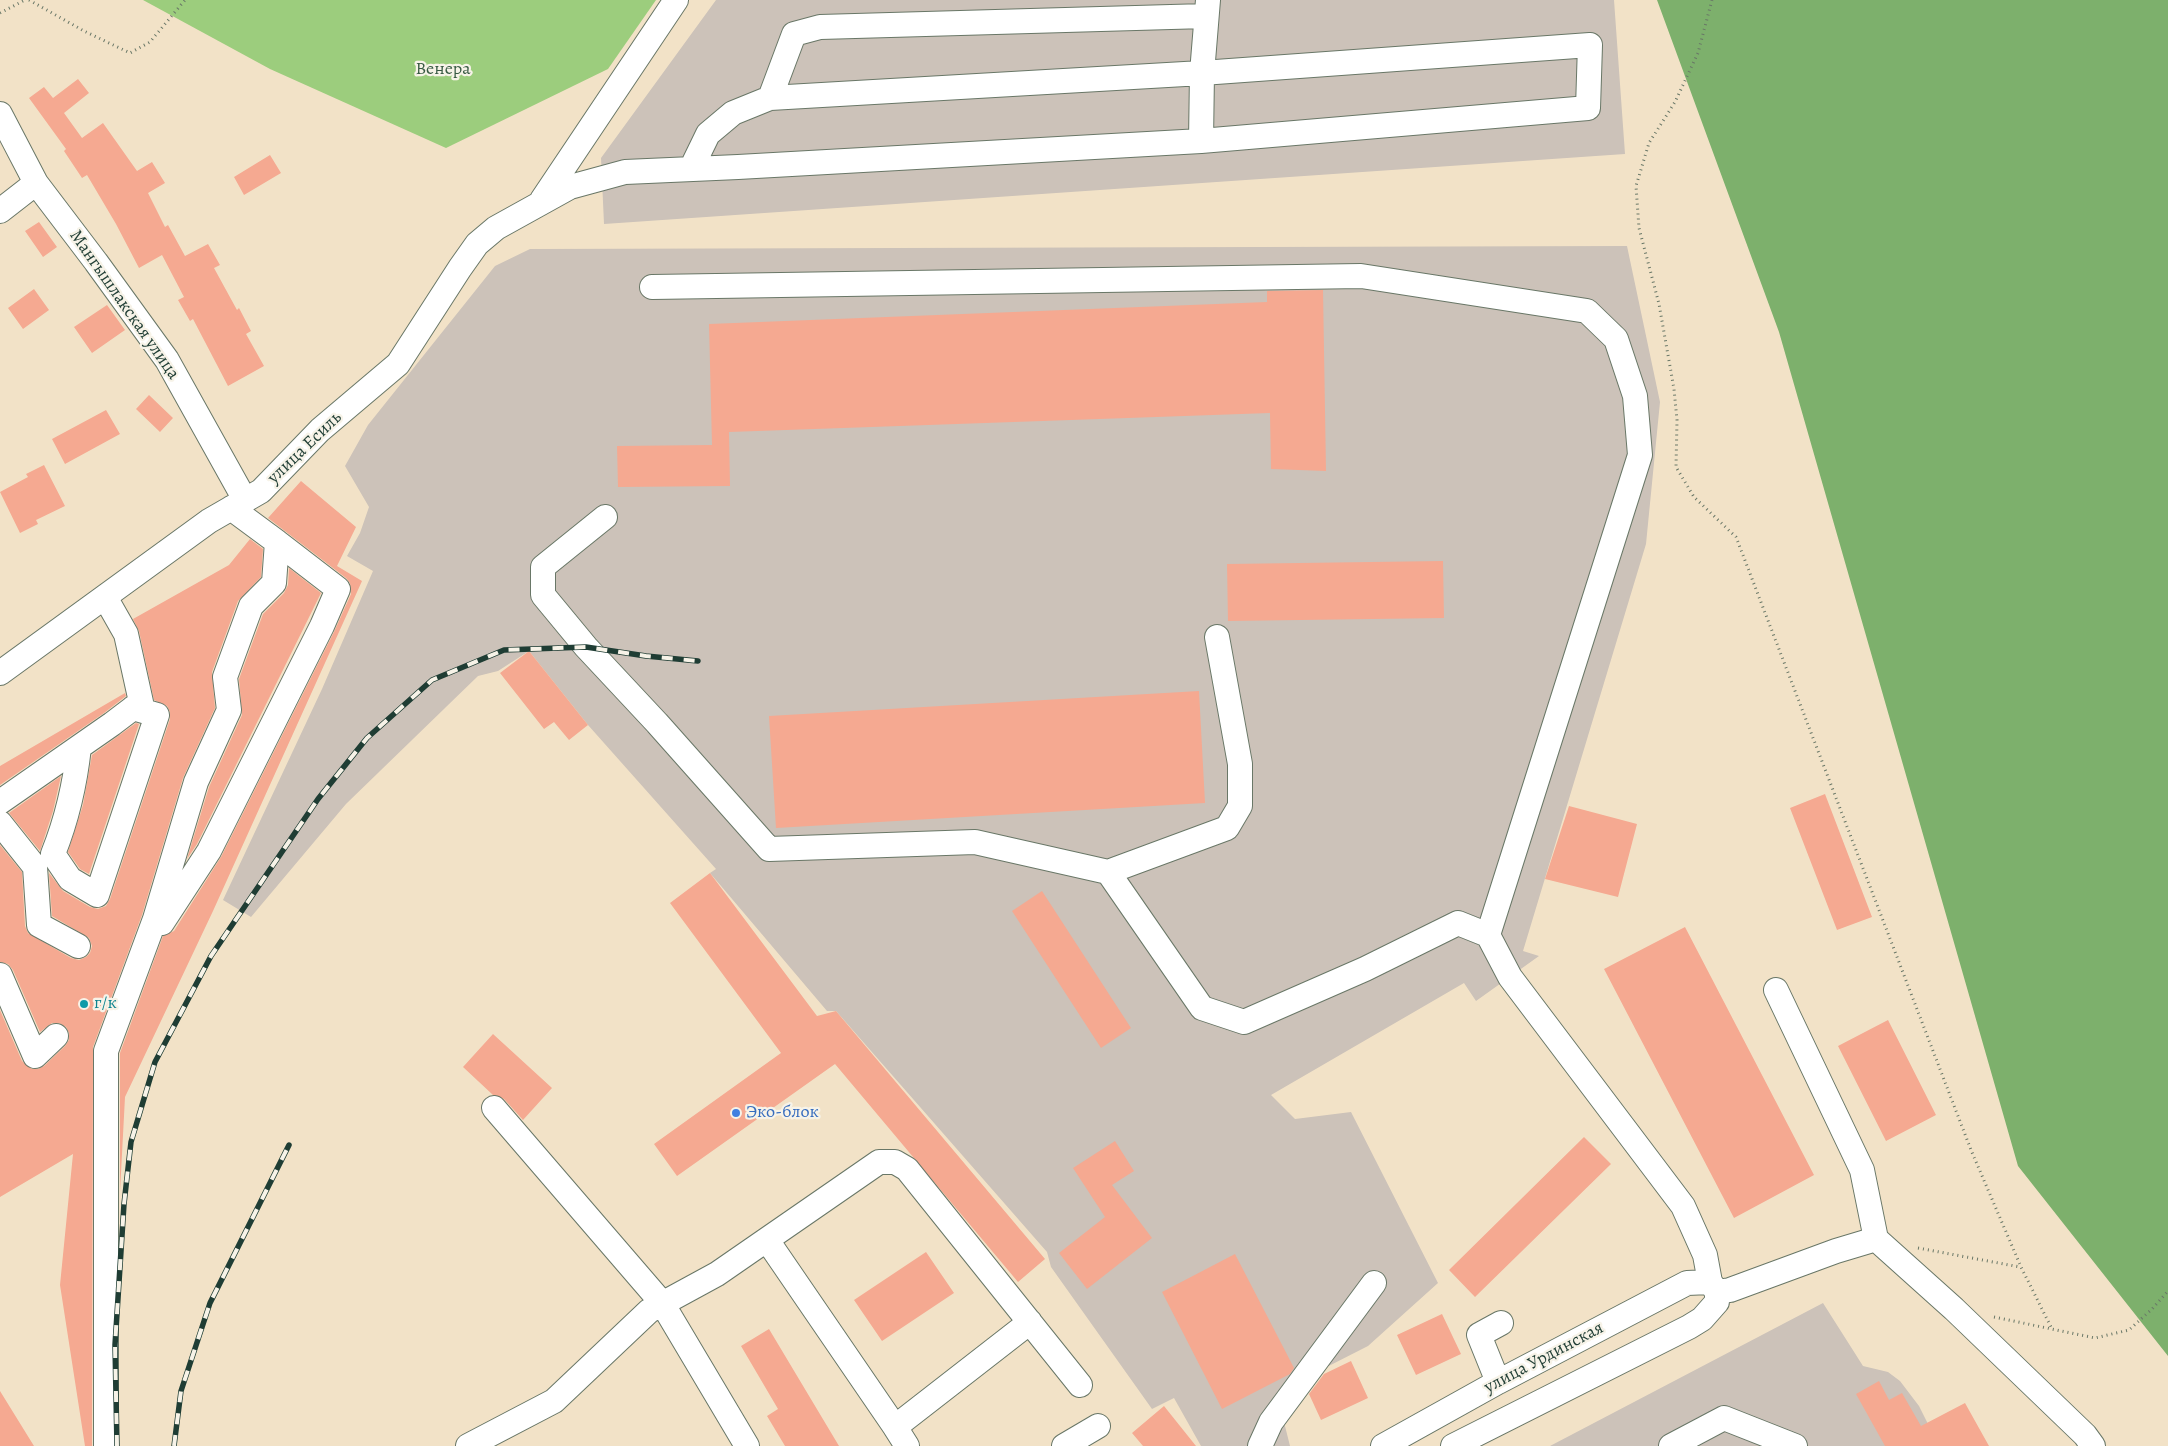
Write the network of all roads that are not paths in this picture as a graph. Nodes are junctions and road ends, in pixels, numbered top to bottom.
1 (676, 0) edge
2 (1207, 8) edge
3 (1202, 73) junction
4 (770, 98) junction
5 (0, 114) edge
6 (1201, 141) junction
7 (691, 169) junction
8 (36, 183) junction
9 (540, 204) junction
10 (0, 211) edge
11 (652, 287) dead end
12 (238, 504) junction
13 (605, 517) dead end
14 (277, 542) junction
15 (105, 597) junction
16 (1217, 637) dead end
17 (0, 673) edge
18 (133, 708) junction
19 (79, 747) junction
20 (0, 802) edge
21 (0, 823) edge
22 (44, 861) junction
23 (1108, 872) junction
24 (1488, 936) junction
25 (78, 946) dead end
26 (143, 952) junction
27 (0, 976) edge
28 (1776, 990) dead end
29 (56, 1036) dead end
30 (494, 1108) dead end
31 (767, 1240) junction
32 (1876, 1240) junction
33 (1374, 1283) dead end
34 (1713, 1287) junction
35 (662, 1303) junction
36 (1030, 1322) junction
37 (1501, 1323) dead end
38 (1498, 1382) junction
39 (1080, 1385) dead end
40 (1098, 1426) dead end
41 (901, 1436) edge
42 (106, 1446) edge
43 (468, 1446) edge
44 (746, 1446) edge
45 (1064, 1446) edge
46 (1260, 1446) edge
47 (1383, 1446) edge
48 (1453, 1446) edge
49 (1671, 1446) edge
50 (1795, 1446) edge
51 (2093, 1446) edge

1 - 9 street
2 - 3 street
2 - 4 street
3 - 4 street
3 - 6 street
3 - 6 street, улица Есиль
4 - 7 street
5 - 8 street, Мангышлакская улица
6 - 7 street, улица Есиль
7 - 9 street, улица Есиль
8 - 10 street
8 - 12 street, Мангышлакская улица
9 - 12 street, улица Есиль
11 - 24 street
12 - 14 street
12 - 15 street, улица Есиль
13 - 23 street
14 - 26 street
14 - 26 street
15 - 17 street, улица Есиль
15 - 18 street
16 - 23 street
18 - 19 street
18 - 22 street
19 - 20 street
19 - 22 street
21 - 22 street
22 - 25 street
23 - 24 street
24 - 34 street
26 - 42 street
27 - 29 street
28 - 32 street
30 - 35 street
31 - 35 street
31 - 36 street
31 - 41 street
32 - 34 street, улица Урдинская
32 - 51 street
33 - 46 street
34 - 38 street, улица Урдинская
34 - 48 street
35 - 43 street
35 - 44 street
36 - 39 street
36 - 41 street
37 - 38 street
38 - 47 street, улица Урдинская
40 - 45 street
49 - 50 street

